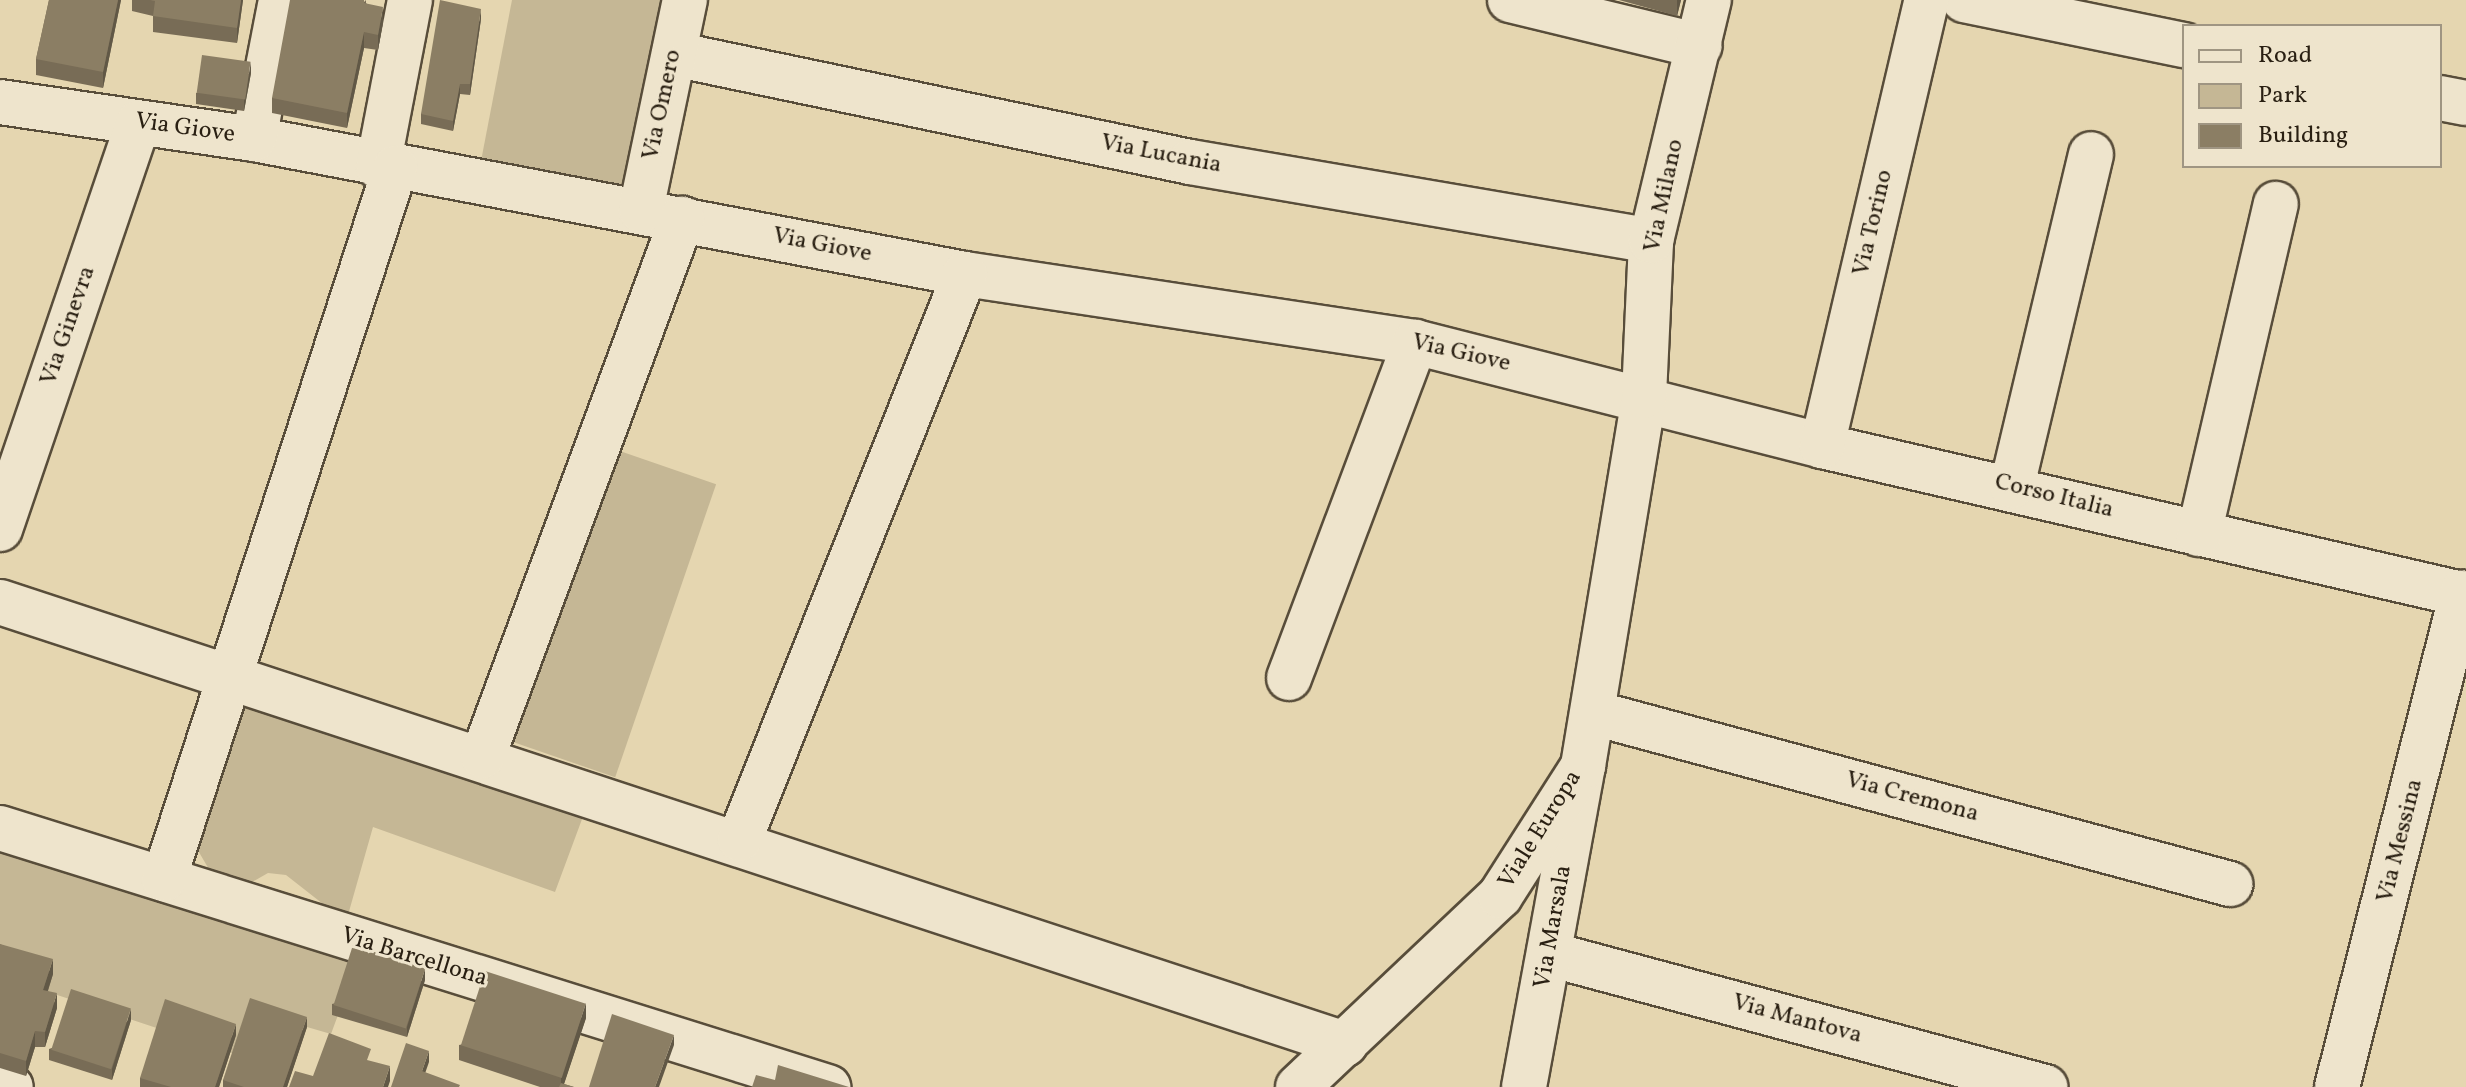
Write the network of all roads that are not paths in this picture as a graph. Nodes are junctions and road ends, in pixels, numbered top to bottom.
1 (281, 0) edge
2 (410, 0) edge
3 (685, 0) edge
4 (1510, 0) edge
5 (1709, 0) edge
6 (1927, 0) edge
7 (1964, 0) edge
8 (2182, 45) edge
9 (1700, 46) junction
10 (674, 54) junction
11 (2442, 98) edge
12 (0, 102) edge
13 (2466, 103) edge
14 (138, 123) junction
15 (254, 139) junction
16 (2091, 154) dead end
17 (386, 167) junction
18 (2276, 204) dead end
19 (661, 214) junction
20 (1651, 241) junction
21 (965, 274) junction
22 (1415, 342) junction
23 (1644, 396) junction
24 (1822, 446) junction
25 (2012, 486) junction
26 (0, 529) edge
27 (2199, 534) junction
28 (2464, 594) edge
29 (0, 602) edge
30 (232, 675) junction
31 (1289, 678) dead end
32 (1594, 713) junction
33 (483, 756) junction
34 (1583, 766) junction
35 (0, 828) edge
36 (740, 839) junction
37 (164, 879) junction
38 (2230, 884) dead end
39 (1549, 954) junction
40 (1345, 1044) junction
41 (0, 1084) edge
42 (11, 1087) edge
43 (828, 1087) edge
44 (1298, 1087) edge
45 (1524, 1087) edge
46 (2045, 1087) edge
47 (2337, 1087) edge

1 - 15 street
2 - 17 street
3 - 10 street, Via Omero
4 - 9 street
5 - 9 street, Via Milano
6 - 24 street, Via Torino
7 - 8 street
9 - 20 street, Via Milano
10 - 19 street, Via Omero
10 - 20 street, Via Lucania
11 - 13 street
12 - 14 street, Via Giove
14 - 15 street, Via Giove
14 - 26 street, Via Ginevra
15 - 17 street, Via Giove
16 - 25 street
17 - 19 street, Via Giove
17 - 30 street
18 - 27 street
19 - 21 street, Via Giove
19 - 33 street, Via Omero
20 - 23 street, Via Milano
21 - 22 street, Via Giove
21 - 36 street
22 - 23 street, Via Giove
22 - 31 street
23 - 24 street, Corso Italia
23 - 32 street, Viale Europa
24 - 25 street, Corso Italia
25 - 27 street, Corso Italia
27 - 28 street, Corso Italia
28 - 47 street, Via Messina
29 - 30 street
30 - 33 street
30 - 37 street
32 - 34 street, Viale Europa
32 - 38 street, Via Cremona
33 - 36 street
34 - 39 street, Via Marsala
34 - 40 street, Viale Europa
35 - 37 street, Via Barcellona
36 - 40 street
37 - 43 street, Via Barcellona
39 - 45 street, Via Marsala
39 - 46 street, Via Mantova
40 - 44 street, Viale Europa
41 - 42 street

